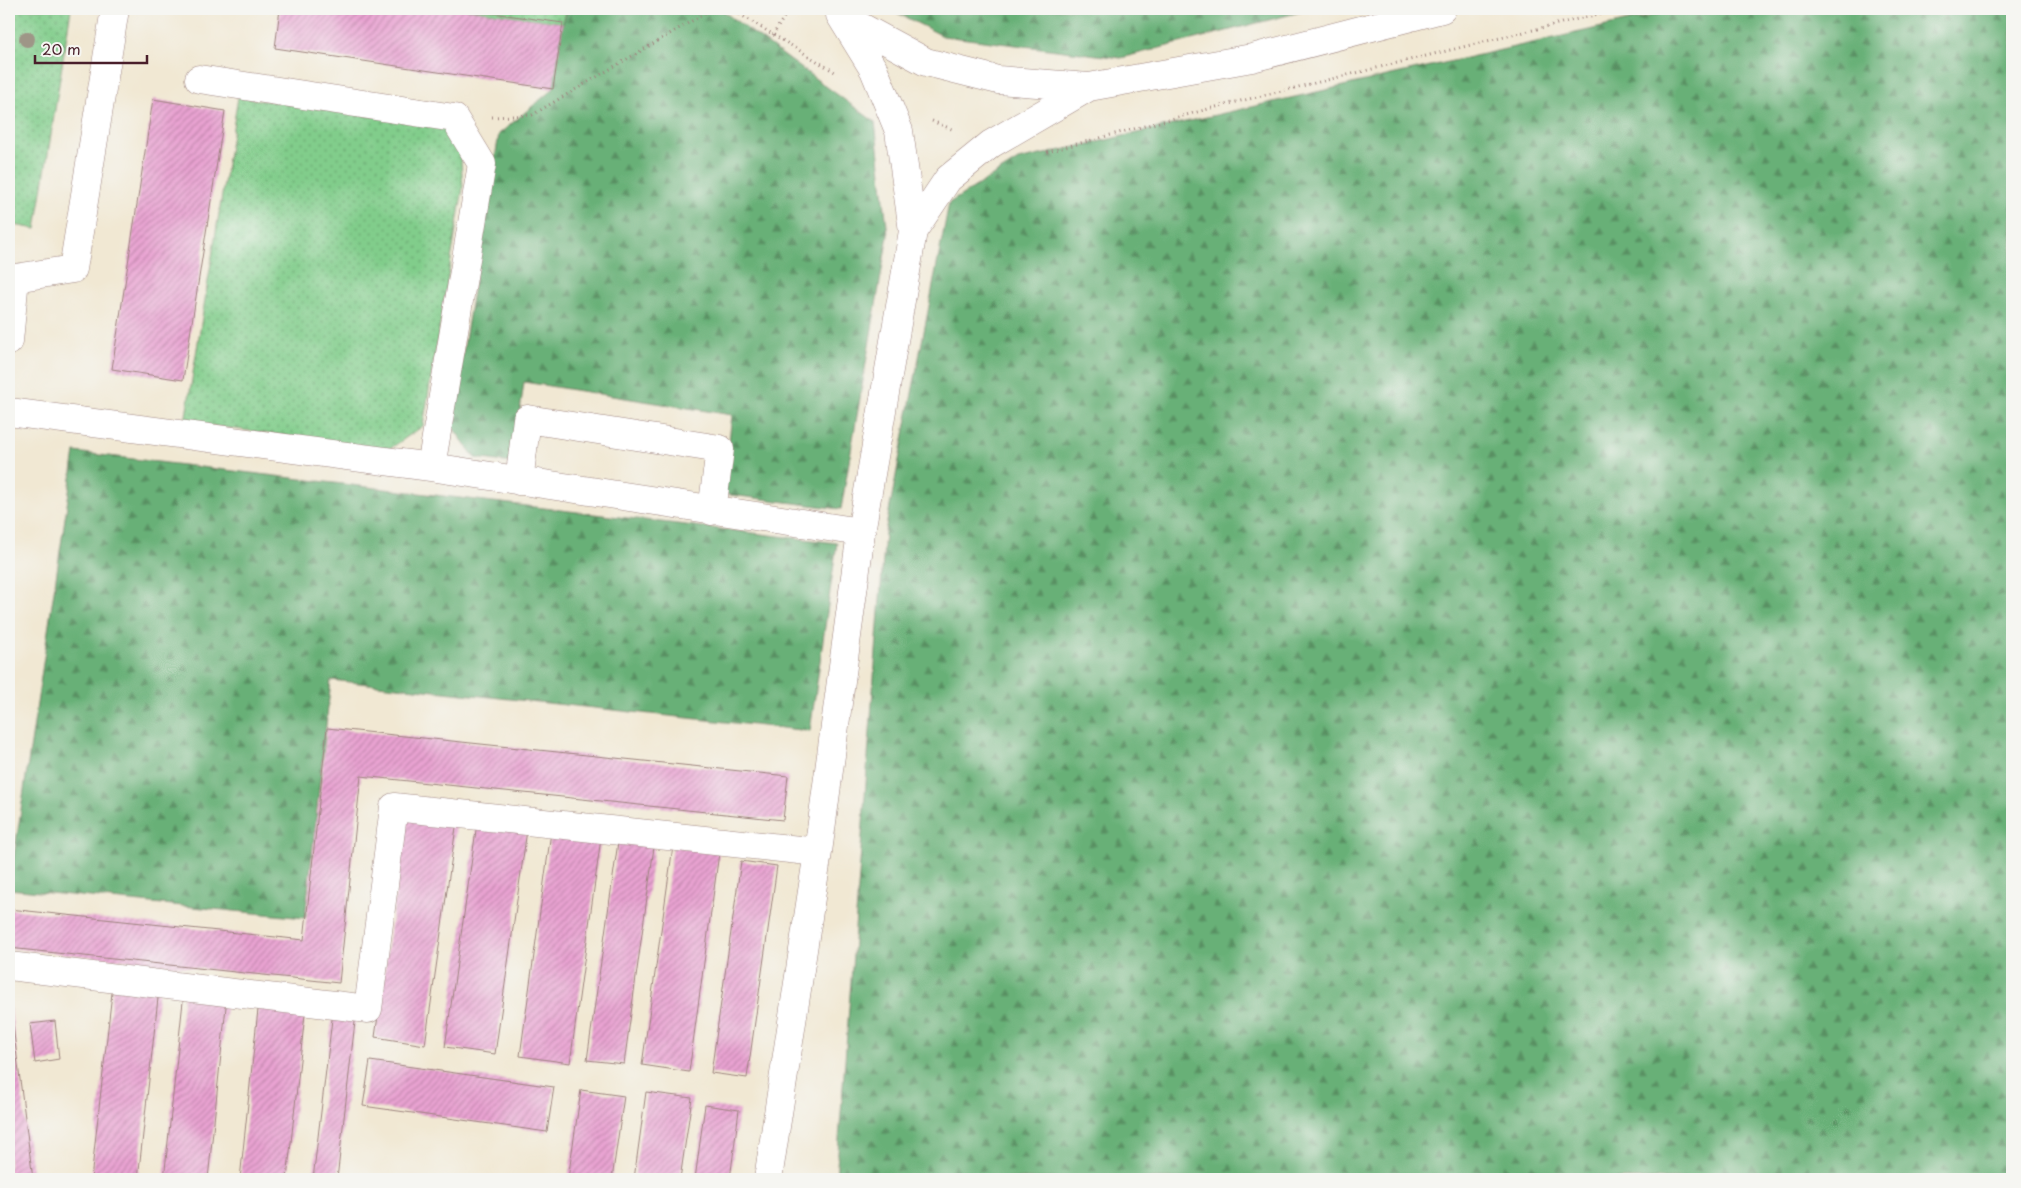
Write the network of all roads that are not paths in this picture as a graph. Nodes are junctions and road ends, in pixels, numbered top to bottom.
1 (115, 9) edge
2 (1442, 9) edge
3 (836, 12) edge
4 (199, 79) dead end
5 (1089, 87) junction
6 (913, 231) junction
7 (12, 277) edge
8 (9, 342) edge
9 (9, 412) edge
10 (431, 467) junction
11 (519, 481) junction
12 (712, 511) junction
13 (861, 532) junction
14 (818, 852) junction
15 (9, 966) edge
16 (768, 1179) edge

1 - 7 street
2 - 5 street
3 - 5 street
3 - 6 street
4 - 10 street
5 - 6 street
6 - 13 street
7 - 8 street
9 - 10 street
10 - 11 street
11 - 12 street
11 - 12 street
12 - 13 street
13 - 14 street
14 - 15 street
14 - 16 street

